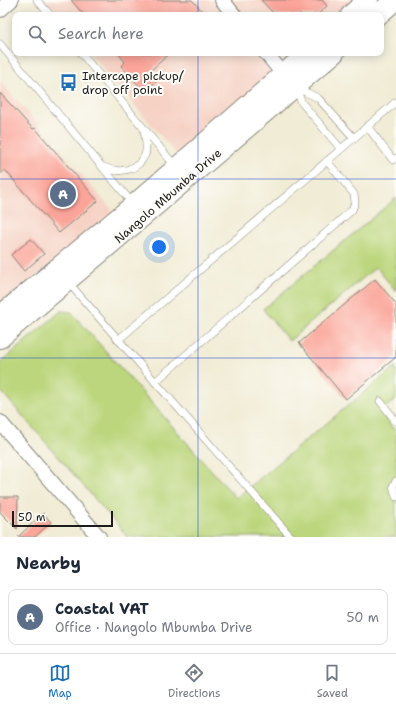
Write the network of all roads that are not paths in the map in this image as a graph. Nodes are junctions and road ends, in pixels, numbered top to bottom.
1 (11, 0) edge
2 (37, 0) edge
3 (222, 0) edge
4 (368, 0) edge
5 (395, 0) edge
6 (0, 10) edge
7 (47, 12) edge
8 (232, 12) edge
9 (354, 12) edge
10 (381, 12) edge
11 (0, 44) edge
12 (83, 56) edge
13 (268, 56) edge
14 (306, 56) edge
15 (329, 56) edge
16 (289, 81) junction
17 (396, 102) edge
18 (367, 126) junction
19 (144, 130) junction
20 (354, 138) junction
21 (341, 149) junction
22 (396, 158) edge
23 (327, 161) junction
24 (101, 165) junction
25 (181, 173) junction
26 (139, 210) junction
27 (62, 275) junction
28 (0, 316) edge
29 (0, 338) edge
30 (118, 340) junction
31 (154, 382) junction
32 (380, 401) dead end
33 (396, 421) edge
34 (0, 422) edge
35 (396, 481) edge
36 (396, 497) edge
37 (99, 537) edge
38 (291, 537) edge

1 - 6 street
2 - 7 lane
3 - 8 street
4 - 9 street
5 - 10 street
11 - 24 lane
12 - 19 lane
13 - 16 street
14 - 16 street, Nangolo Mbumba Drive
15 - 16 street, Nangolo Mbumba Drive
16 - 20 lane
16 - 21 lane
16 - 25 street, Nangolo Mbumba Drive
17 - 18 lane
18 - 20 lane
18 - 22 lane
19 - 24 lane
19 - 25 lane
20 - 21 lane
21 - 23 lane
23 - 30 lane
23 - 31 lane
24 - 26 lane
25 - 26 street, Nangolo Mbumba Drive
26 - 27 street, Nangolo Mbumba Drive
27 - 28 street, Nangolo Mbumba Drive
27 - 29 street, Nangolo Mbumba Drive
27 - 30 lane
30 - 31 lane
31 - 38 lane
32 - 33 lane
34 - 37 street
35 - 36 lane

